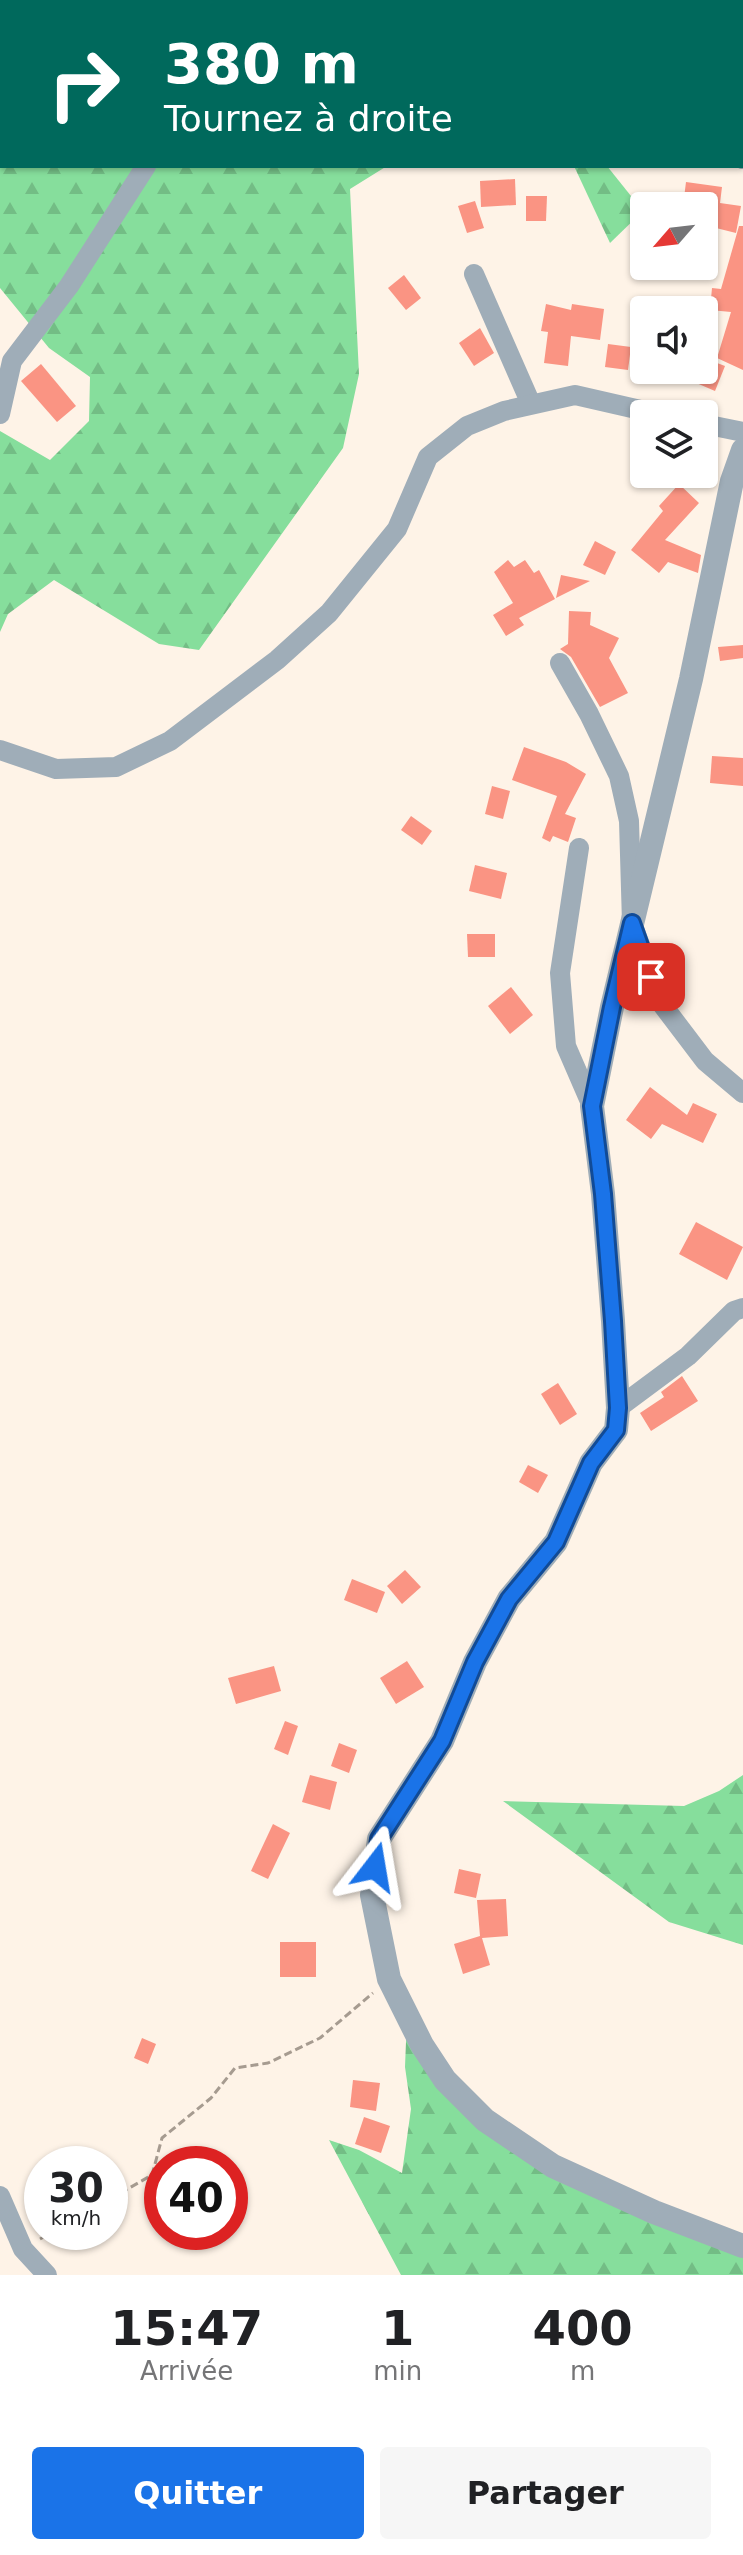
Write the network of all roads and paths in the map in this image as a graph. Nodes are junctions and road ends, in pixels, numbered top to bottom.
1 (145, 168) edge
2 (474, 274) dead end
3 (531, 404) junction
4 (630, 408) edge
5 (0, 414) edge
6 (718, 427) edge
7 (743, 432) edge
8 (743, 450) edge
9 (560, 663) dead end
10 (0, 750) edge
11 (579, 848) dead end
12 (632, 923) junction
13 (743, 1093) edge
14 (592, 1106) junction
15 (743, 1308) edge
16 (618, 1408) junction
17 (389, 1979) junction
18 (128, 2189) edge
19 (0, 2196) edge
20 (743, 2246) edge
21 (47, 2275) edge

1 - 5 street
2 - 3 street
3 - 4 street
3 - 10 street
6 - 7 street
8 - 12 street
9 - 12 street
11 - 14 street
12 - 13 street
12 - 14 street
14 - 16 street
15 - 16 street
16 - 17 street
17 - 18 path
17 - 20 street
19 - 21 street

